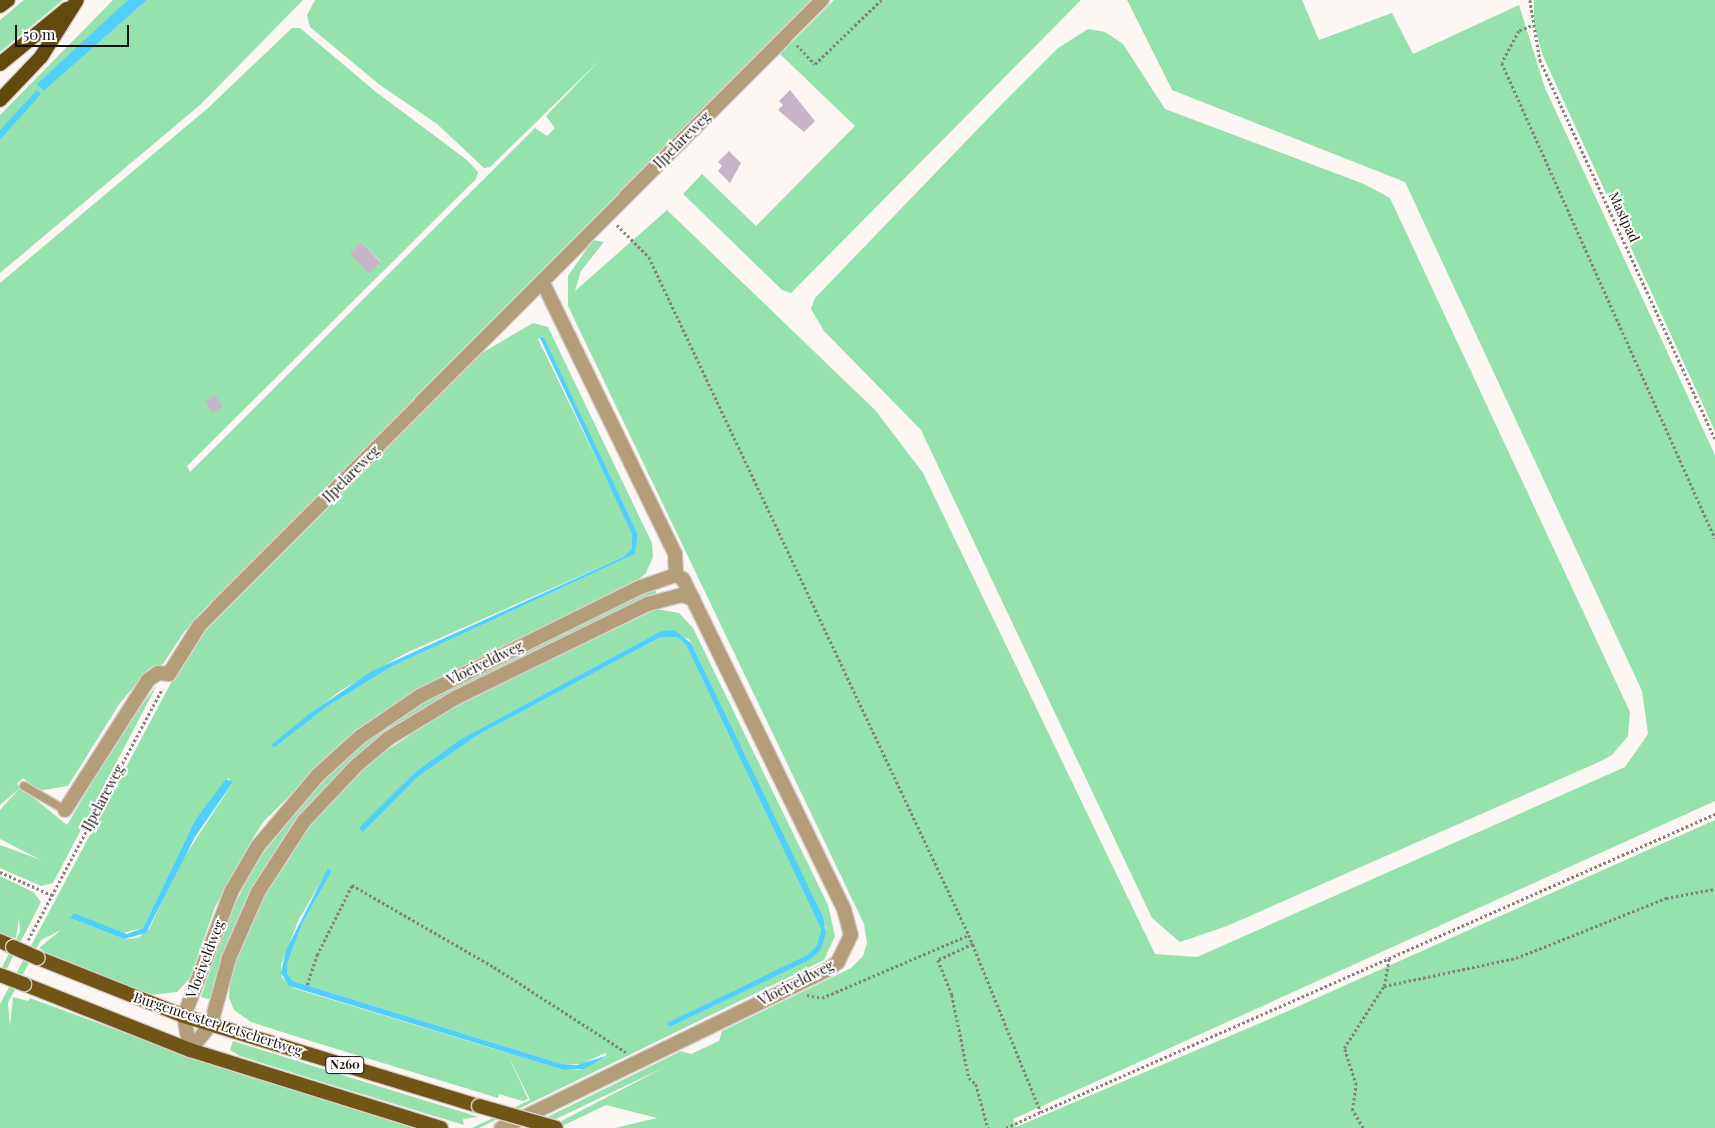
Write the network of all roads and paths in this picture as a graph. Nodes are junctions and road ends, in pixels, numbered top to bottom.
1 (8, 0) edge
2 (77, 0) edge
3 (822, 0) edge
4 (880, 0) edge
5 (1530, 0) edge
6 (0, 6) edge
7 (1531, 26) junction
8 (787, 35) junction
9 (0, 64) edge
10 (0, 100) edge
11 (608, 215) junction
12 (542, 281) junction
13 (1715, 438) edge
14 (1715, 538) edge
15 (676, 575) junction
16 (692, 600) junction
17 (169, 674) junction
18 (24, 786) dead end
19 (65, 810) joint
20 (1715, 814) edge
21 (0, 872) edge
22 (1715, 889) edge
23 (969, 935) junction
24 (0, 941) edge
25 (973, 944) junction
26 (1389, 958) junction
27 (0, 975) edge
28 (307, 985) dead end
29 (1384, 986) junction
30 (784, 991) junction
31 (184, 1016) junction
32 (210, 1024) junction
33 (190, 1050) junction
34 (635, 1062) junction
35 (1041, 1112) junction
36 (441, 1128) edge
37 (501, 1128) edge
38 (556, 1128) edge
39 (988, 1128) edge
40 (1006, 1128) edge
41 (1363, 1128) edge

1 - 6 highway
2 - 9 highway
2 - 10 highway
3 - 8 street, IJpelareweg
4 - 8 path
5 - 7 path, Mastpad
7 - 13 path, Mastpad
7 - 14 path
8 - 11 street, IJpelareweg
11 - 12 street, IJpelareweg
11 - 23 path
12 - 15 street
12 - 17 street, IJpelareweg
15 - 16 street, Vloeiveldweg
15 - 31 street, Vloeiveldweg
16 - 30 street, Vloeiveldweg
16 - 32 street, Vloeiveldweg
17 - 19 street, IJpelareweg
17 - 21 path, IJpelareweg
18 - 19 lane, IJpelareweg
20 - 26 path
22 - 29 path
23 - 25 path
23 - 30 path
24 - 31 main road, Burgemeester Letschertweg / N260, bridge
25 - 35 path
25 - 39 path
26 - 29 path
26 - 35 path
27 - 33 main road, Burgemeester Letschertweg / N260, bridge
28 - 34 path
29 - 41 path
30 - 34 street, Vloeiveldweg
31 - 32 main road, Burgemeester Letschertweg / N260
31 - 33 street, Vloeiveldweg
32 - 33 street, Vloeiveldweg
32 - 38 main road, Burgemeester Letschertweg / N260, bridge
33 - 36 main road, Burgemeester Letschertweg / N260
34 - 37 street, Vloeiveldweg
35 - 40 path

